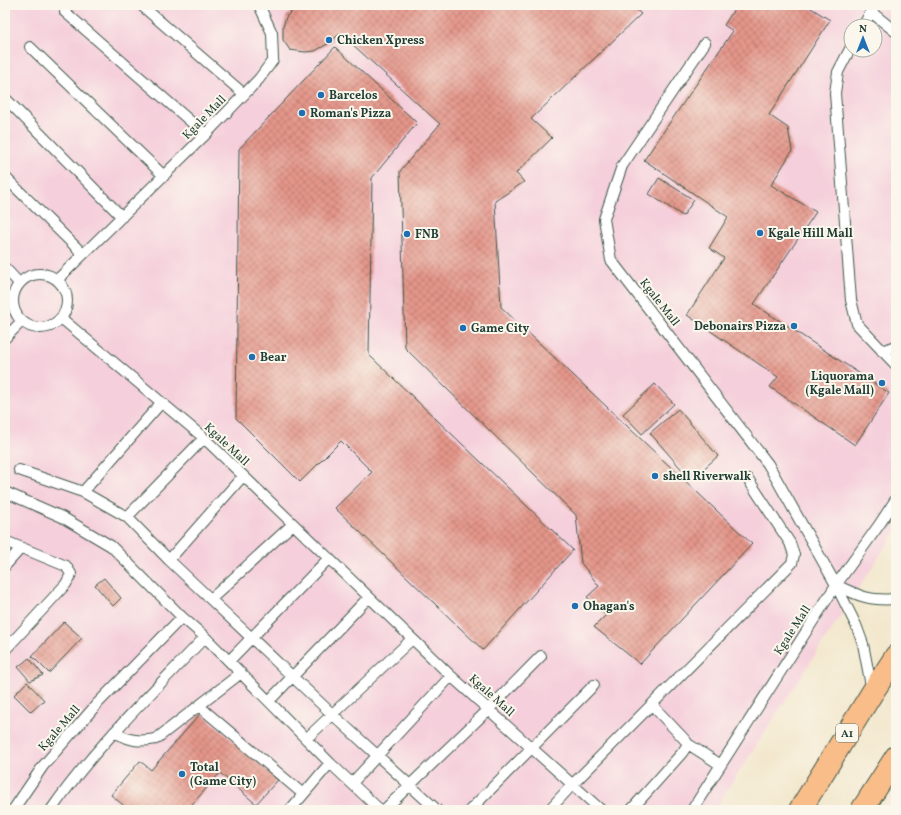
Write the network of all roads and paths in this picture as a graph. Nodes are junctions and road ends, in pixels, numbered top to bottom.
1 (141, 5) edge
2 (259, 5) edge
3 (65, 12) dead end
4 (868, 18) edge
5 (878, 18) edge
6 (883, 22) edge
7 (896, 32) edge
8 (705, 43) dead end
9 (30, 47) dead end
10 (846, 58) edge
11 (244, 94) junction
12 (5, 98) edge
13 (205, 134) junction
14 (164, 176) junction
15 (5, 177) edge
16 (122, 217) junction
17 (83, 254) junction
18 (5, 268) edge
19 (57, 280) junction
20 (19, 283) junction
21 (61, 318) junction
22 (22, 321) junction
23 (5, 338) edge
24 (896, 346) edge
25 (882, 351) junction
26 (896, 365) edge
27 (161, 403) junction
28 (204, 438) junction
29 (19, 470) dead end
30 (243, 476) junction
31 (748, 479) dead end
32 (5, 492) edge
33 (83, 492) junction
34 (896, 499) edge
35 (127, 517) junction
36 (293, 524) junction
37 (5, 541) edge
38 (21, 548) junction
39 (329, 558) junction
40 (169, 560) junction
41 (5, 566) edge
42 (836, 585) junction
43 (369, 597) junction
44 (211, 599) junction
45 (896, 599) edge
46 (182, 617) junction
47 (204, 637) junction
48 (251, 638) junction
49 (412, 639) junction
50 (5, 650) edge
51 (541, 656) dead end
52 (896, 656) edge
53 (228, 661) junction
54 (241, 674) junction
55 (293, 676) junction
56 (451, 676) junction
57 (594, 685) dead end
58 (872, 693) junction
59 (269, 701) junction
60 (652, 705) junction
61 (199, 706) junction
62 (488, 710) junction
63 (332, 714) junction
64 (114, 732) junction
65 (306, 739) junction
66 (688, 744) junction
67 (531, 748) junction
68 (378, 755) junction
69 (896, 757) edge
70 (330, 763) junction
71 (721, 766) junction
72 (352, 783) junction
73 (410, 785) junction
74 (572, 785) junction
75 (303, 794) junction
76 (14, 810) edge
77 (51, 810) edge
78 (290, 810) edge
79 (380, 810) edge
80 (384, 810) edge
81 (438, 810) edge
82 (470, 810) edge
83 (549, 810) edge
84 (601, 810) edge
85 (631, 810) edge
86 (692, 810) edge
87 (800, 810) edge
88 (862, 810) edge

1 - 11 lane
2 - 11 lane, Kgale Mall
3 - 13 lane
4 - 5 lane
6 - 7 lane
8 - 42 lane, Kgale Mall
9 - 14 lane
10 - 25 lane
11 - 13 lane, Kgale Mall
12 - 16 lane
13 - 14 lane, Kgale Mall
14 - 16 lane, Kgale Mall
15 - 17 lane
16 - 17 lane, Kgale Mall
17 - 19 lane, Kgale Mall
18 - 20 lane
19 - 20 lane
19 - 21 lane
20 - 22 lane
21 - 22 lane
21 - 27 lane, Kgale Mall
22 - 23 lane
24 - 25 lane
25 - 26 lane
27 - 28 lane, Kgale Mall
27 - 33 lane
28 - 30 lane, Kgale Mall
28 - 35 lane
29 - 33 lane
30 - 36 lane, Kgale Mall
30 - 40 lane
31 - 60 lane
32 - 46 lane
33 - 35 lane
34 - 42 lane, Kgale Mall
35 - 40 lane
36 - 39 lane, Kgale Mall
36 - 44 lane
37 - 38 lane
38 - 41 lane
38 - 50 lane
39 - 43 lane, Kgale Mall
39 - 48 lane
40 - 44 lane
42 - 45 lane
42 - 58 lane, Kgale Mall
42 - 71 lane, Kgale Mall
43 - 49 lane, Kgale Mall
43 - 55 lane
44 - 48 lane
46 - 47 lane
46 - 76 lane, Kgale Mall
47 - 53 lane
47 - 64 lane
48 - 53 lane
48 - 55 lane
49 - 56 lane, Kgale Mall
49 - 63 lane
51 - 62 lane
52 - 58 highway, A1
53 - 54 lane
54 - 59 lane
54 - 61 lane
55 - 59 lane
55 - 63 lane
56 - 62 lane, Kgale Mall
56 - 68 lane
57 - 67 lane
58 - 87 highway, A1
59 - 65 lane
60 - 66 lane
60 - 74 lane
61 - 64 lane
61 - 75 lane
62 - 67 lane, Kgale Mall
62 - 73 lane
63 - 65 lane
63 - 68 lane
64 - 77 lane
65 - 70 lane
66 - 71 lane
66 - 85 lane
67 - 74 lane, Kgale Mall
67 - 82 lane
68 - 72 lane
68 - 73 lane
69 - 88 highway
70 - 72 lane
70 - 75 lane
71 - 86 lane, Kgale Mall
72 - 79 lane
73 - 80 lane
73 - 81 lane
74 - 83 lane
74 - 84 lane, Kgale Mall
75 - 78 lane

